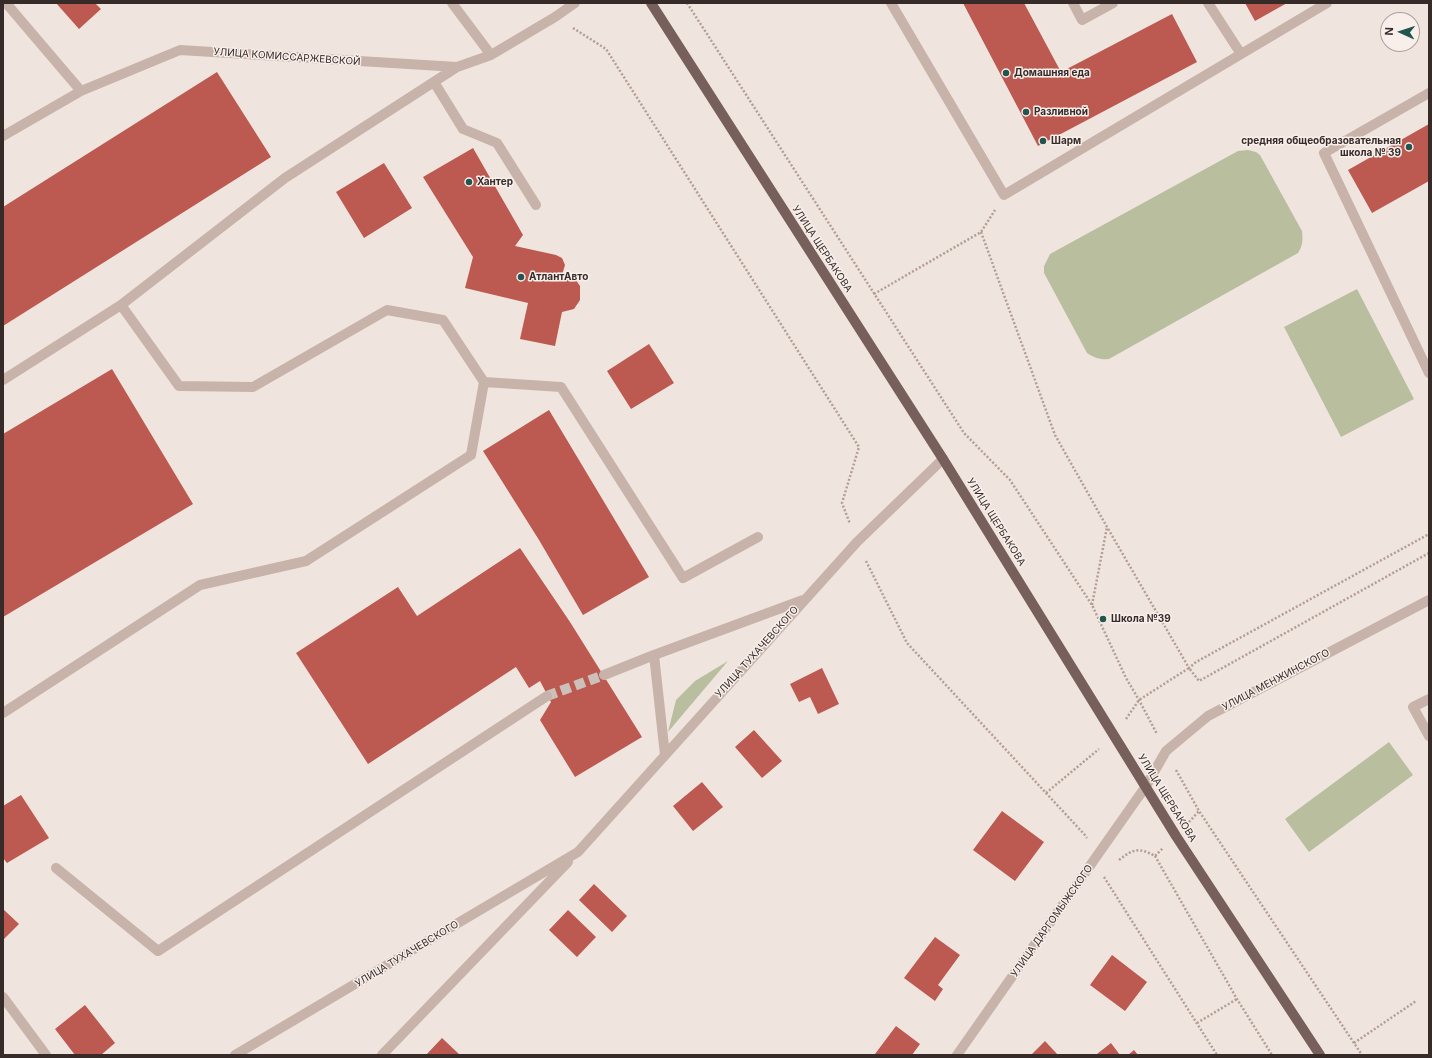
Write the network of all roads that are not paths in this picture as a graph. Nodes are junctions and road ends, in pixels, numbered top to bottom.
1 (6, 3) edge
2 (452, 3) edge
3 (575, 3) edge
4 (651, 3) edge
5 (891, 3) edge
6 (1072, 3) edge
7 (1113, 3) edge
8 (1208, 3) edge
9 (1327, 3) edge
10 (1241, 54) junction
11 (491, 55) junction
12 (457, 68) junction
13 (434, 82) junction
14 (81, 91) junction
15 (1429, 93) edge
16 (3, 136) edge
17 (536, 205) dead end
18 (121, 305) junction
19 (1429, 373) edge
20 (3, 380) edge
21 (484, 382) junction
22 (943, 459) junction
23 (758, 537) dead end
24 (804, 599) junction
25 (1429, 600) edge
26 (654, 655) junction
27 (604, 675) tunnel mouth
28 (548, 696) tunnel mouth
29 (1429, 699) edge
30 (3, 713) edge
31 (1429, 736) edge
32 (665, 755) junction
33 (1146, 786) junction
34 (578, 852) junction
35 (56, 868) dead end
36 (3, 997) edge
37 (46, 1055) edge
38 (235, 1055) edge
39 (382, 1055) edge
40 (957, 1055) edge
41 (1320, 1055) edge

1 - 14 street
2 - 11 street
3 - 11 street, УЛИЦА КОМИССАРЖЕВСКОЙ
4 - 22 main road, УЛИЦА ЩЕРБАКОВА
5 - 10 street
6 - 7 street
8 - 10 street
9 - 10 street
11 - 12 street, УЛИЦА КОМИССАРЖЕВСКОЙ
12 - 13 street
12 - 14 street, УЛИЦА КОМИССАРЖЕВСКОЙ
13 - 17 street
13 - 18 street
14 - 16 street, УЛИЦА КОМИССАРЖЕВСКОЙ
15 - 19 street
18 - 20 street
18 - 21 street
21 - 23 street
21 - 30 street
22 - 24 street, УЛИЦА ТУХАЧЕВСКОГО
22 - 33 main road, УЛИЦА ЩЕРБАКОВА
24 - 26 street
24 - 32 street, УЛИЦА ТУХАЧЕВСКОГО
25 - 33 street, УЛИЦА МЕНЖИНСКОГО
26 - 27 street
26 - 32 street
28 - 35 street
29 - 31 street
32 - 34 street, УЛИЦА ТУХАЧЕВСКОГО
33 - 40 street, УЛИЦА ДАРГОМЫЖСКОГО
33 - 41 main road, УЛИЦА ЩЕРБАКОВА
34 - 38 street, УЛИЦА ТУХАЧЕВСКОГО
34 - 39 street, УЛИЦА ТУХАЧЕВСКОГО
36 - 37 street

